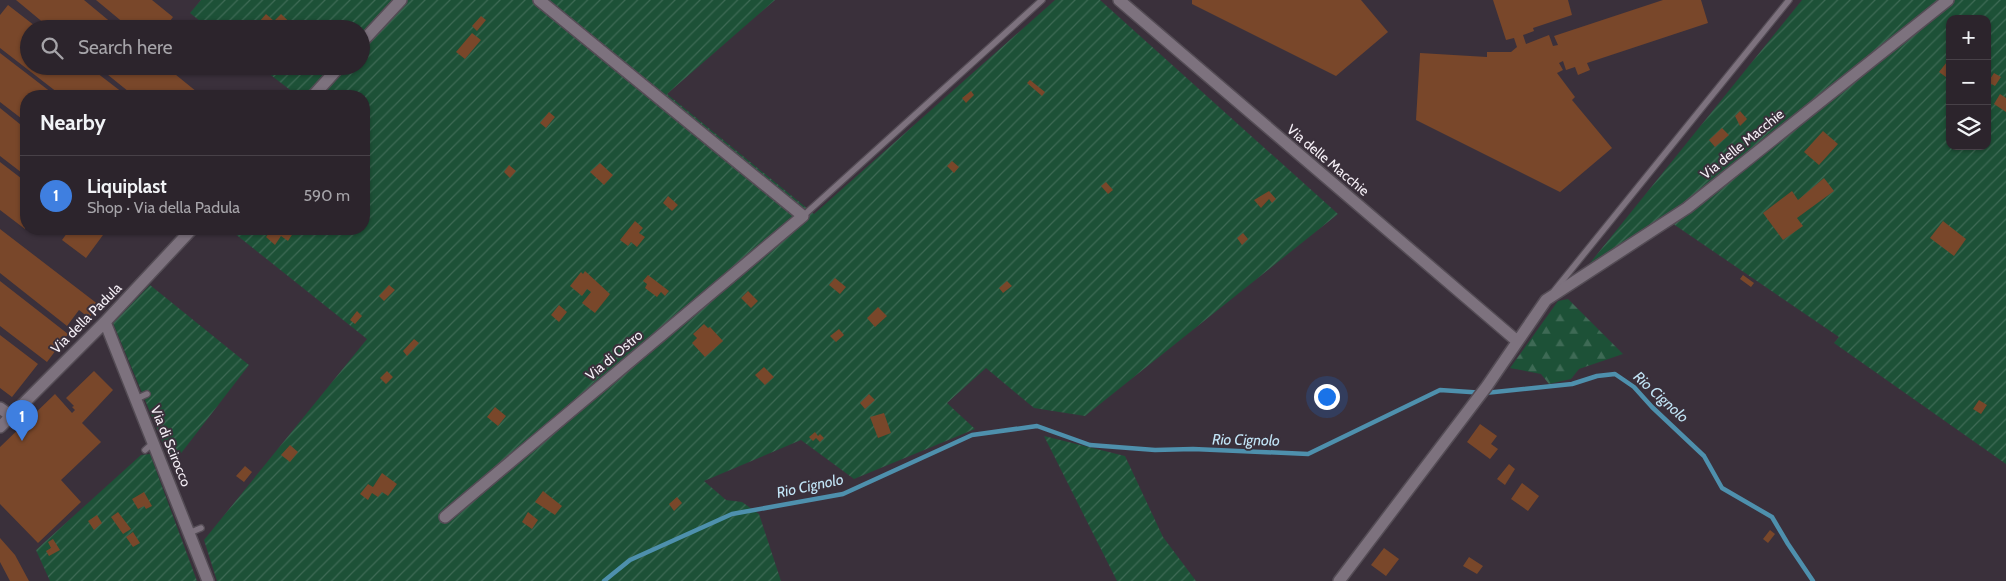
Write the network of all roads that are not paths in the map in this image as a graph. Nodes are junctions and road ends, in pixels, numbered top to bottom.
1 (401, 0) edge
2 (539, 0) edge
3 (1042, 0) edge
4 (1119, 0) edge
5 (1789, 0) edge
6 (1948, 0) edge
7 (370, 33) edge
8 (332, 75) edge
9 (318, 90) edge
10 (805, 218) junction
11 (186, 235) edge
12 (1546, 300) junction
13 (104, 322) junction
14 (1517, 342) junction
15 (0, 408) edge
16 (11, 416) junction
17 (0, 427) edge
18 (445, 517) dead end
19 (201, 528) dead end
20 (190, 533) junction
21 (208, 581) edge
22 (1339, 581) edge

1 - 7 street
2 - 10 street
3 - 10 lane
4 - 14 street, Via delle Macchie
5 - 12 lane, Via delle Macchie
6 - 12 street, Via delle Macchie
8 - 9 street
10 - 18 street, Via di Ostro
11 - 13 street, Via della Padula
12 - 14 street, Via delle Macchie
13 - 16 street, Via della Padula
13 - 20 street, Via di Scirocco
14 - 22 street, Via delle Macchie
15 - 16 street
16 - 17 street, Via della Padula
19 - 20 lane
20 - 21 street, Via di Scirocco

